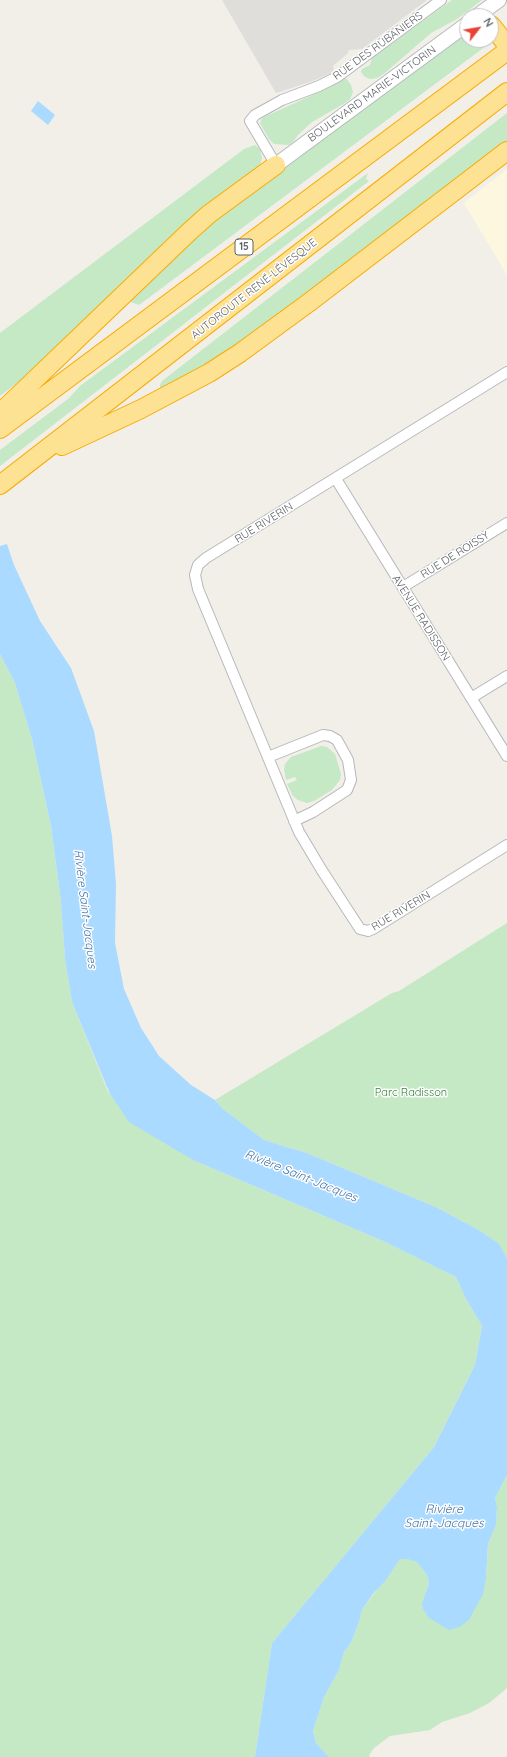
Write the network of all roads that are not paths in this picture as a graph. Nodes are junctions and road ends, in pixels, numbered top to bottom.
1 (441, 0) edge
2 (500, 0) edge
3 (488, 8) edge
4 (459, 30) edge
5 (499, 35) edge
6 (507, 45) edge
7 (507, 51) edge
8 (507, 92) edge
9 (507, 151) edge
10 (276, 164) junction
11 (507, 372) edge
12 (0, 413) edge
13 (0, 429) edge
14 (32, 460) junction
15 (336, 479) junction
16 (0, 485) edge
17 (507, 523) edge
18 (403, 587) junction
19 (507, 676) edge
20 (471, 698) junction
21 (507, 756) edge
22 (268, 757) junction
23 (294, 821) junction
24 (507, 845) edge

1 - 10 street, RUE DES RUBANIERS
2 - 3 main road
4 - 10 main road, BOULEVARD MARIE-VICTORIN
5 - 6 highway
7 - 13 highway, 15
8 - 14 highway, AUTOROUTE RENÉ-LÉVESQUE
9 - 14 highway
10 - 12 highway
11 - 15 street, RUE RIVERIN
14 - 16 highway, AUTOROUTE RENÉ-LÉVESQUE
15 - 18 street, AVENUE RADISSON
15 - 22 street, RUE RIVERIN
17 - 18 street, RUE DE ROISSY
18 - 20 street, AVENUE RADISSON
19 - 20 street
20 - 21 street, AVENUE RADISSON
22 - 23 street, RUE RIVERIN
22 - 23 street
23 - 24 street, RUE RIVERIN

